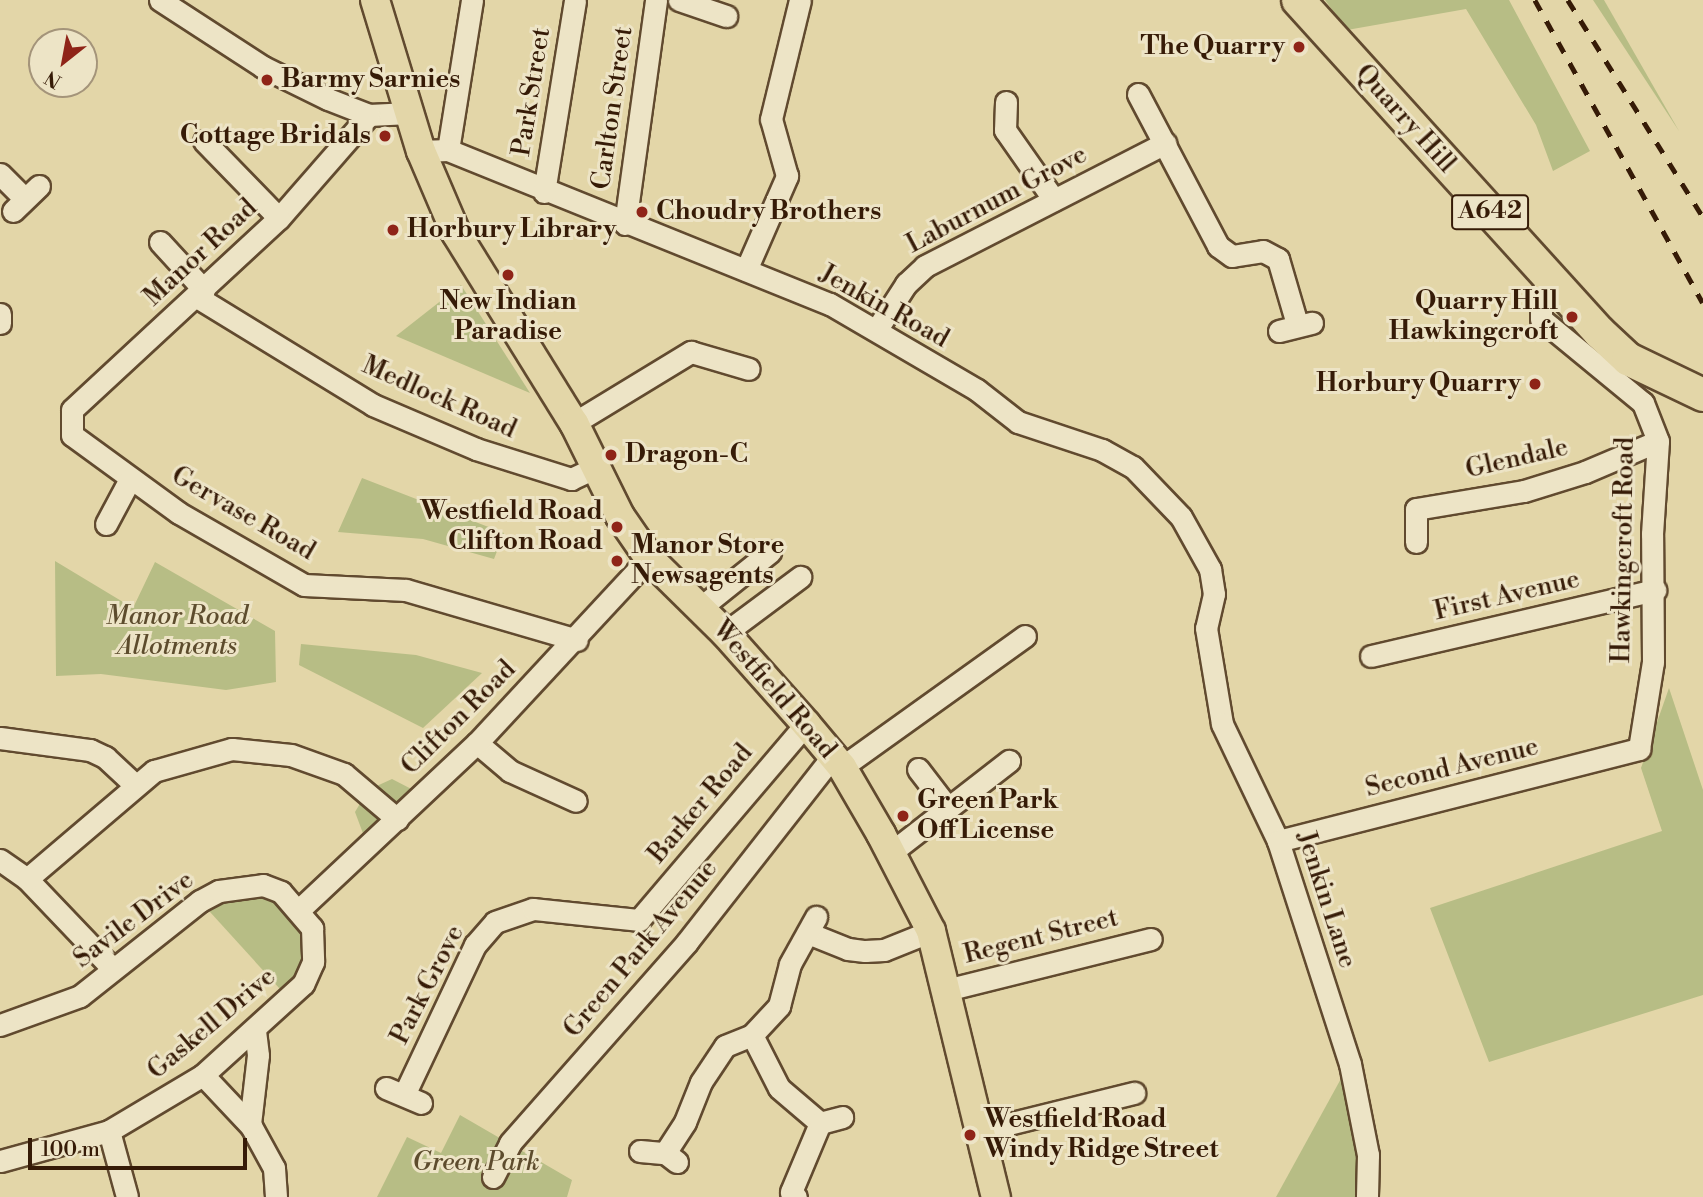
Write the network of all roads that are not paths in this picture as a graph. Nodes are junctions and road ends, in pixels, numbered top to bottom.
1 (160, 0) edge
2 (375, 0) edge
3 (472, 0) edge
4 (575, 0) edge
5 (656, 0) edge
6 (679, 0) edge
7 (800, 0) edge
8 (1298, 0) edge
9 (726, 16) dead end
10 (1138, 94) dead end
11 (1006, 102) dead end
12 (409, 113) junction
13 (369, 116) junction
14 (204, 141) dead end
15 (1165, 144) junction
16 (435, 151) junction
17 (0, 174) edge
18 (544, 192) junction
19 (26, 199) dead end
20 (1054, 200) junction
21 (279, 218) junction
22 (625, 224) junction
23 (160, 242) dead end
24 (746, 270) junction
25 (1550, 277) junction
26 (200, 293) junction
27 (0, 314) edge
28 (0, 323) edge
29 (1296, 326) dead end
30 (877, 329) junction
31 (749, 369) dead end
32 (1703, 395) edge
33 (574, 423) junction
34 (69, 425) joint
35 (1658, 441) junction
36 (595, 468) junction
37 (131, 480) junction
38 (106, 524) dead end
39 (1416, 541) dead end
40 (771, 552) dead end
41 (649, 558) junction
42 (800, 577) dead end
43 (1655, 590) junction
44 (700, 608) junction
45 (1206, 628) joint
46 (725, 633) junction
47 (1025, 636) dead end
48 (577, 640) junction
49 (1371, 655) dead end
50 (806, 724) junction
51 (0, 738) edge
52 (477, 743) junction
53 (1639, 749) joint
54 (1009, 761) dead end
55 (837, 762) junction
56 (918, 769) dead end
57 (134, 784) junction
58 (576, 801) dead end
59 (948, 808) junction
60 (397, 819) junction
61 (1278, 841) junction
62 (889, 854) junction
63 (0, 860) edge
64 (27, 879) junction
65 (300, 909) junction
66 (639, 920) joint
67 (931, 931) junction
68 (1150, 939) dead end
69 (113, 969) junction
70 (946, 990) junction
71 (0, 1025) edge
72 (255, 1030) junction
73 (752, 1035) junction
74 (203, 1075) junction
75 (1134, 1093) dead end
76 (404, 1095) dead end
77 (842, 1117) dead end
78 (820, 1123) junction
79 (250, 1124) junction
80 (109, 1131) junction
81 (980, 1131) junction
82 (640, 1151) dead end
83 (0, 1161) edge
84 (493, 1177) dead end
85 (127, 1197) edge
86 (276, 1197) edge
87 (796, 1197) edge
88 (996, 1197) edge
89 (1367, 1197) edge

1 - 13 street
2 - 12 main road, Westfield Road
3 - 16 street
4 - 18 street, Park Street
5 - 22 street, Carlton Street
6 - 9 street
7 - 24 street
8 - 25 highway, Quarry Hill / A642
10 - 15 street
11 - 20 street
12 - 13 street
12 - 16 main road, Westfield Road
13 - 21 street, Manor Road
14 - 21 street
15 - 20 street, Laburnum Grove
15 - 29 street
16 - 18 street, Jenkin Road
16 - 33 main road, Westfield Road
17 - 19 street
18 - 22 street, Jenkin Road
20 - 30 street, Laburnum Grove
21 - 26 street, Manor Road
22 - 24 street, Jenkin Road
23 - 26 street, Medlock Road
24 - 30 street, Jenkin Road
25 - 32 highway, Quarry Hill / A642
25 - 35 street, Hawkingcroft Road
26 - 34 street, Manor Road
26 - 36 street, Medlock Road
27 - 28 street
30 - 45 street, Jenkin Road
31 - 33 street
33 - 36 main road, Westfield Road
34 - 37 street, Gervase Road
35 - 39 street, Glendale
35 - 43 street, Hawkingcroft Road
36 - 41 main road, Westfield Road
37 - 38 street, Gervase Road
37 - 48 street, Gervase Road
40 - 44 street
41 - 44 main road, Westfield Road
41 - 48 street, Clifton Road
42 - 46 street
43 - 49 street, First Avenue
43 - 53 street, Hawkingcroft Road
44 - 46 main road, Westfield Road
45 - 61 street, Jenkin Lane
46 - 50 main road, Westfield Road
47 - 55 street, Green Park Avenue
48 - 52 street, Clifton Road
50 - 55 main road, Westfield Road
50 - 66 street, Barker Road
51 - 57 street
52 - 58 street
52 - 60 street, Clifton Road
53 - 61 street, Second Avenue
54 - 59 street
55 - 62 main road, Westfield Road
55 - 84 street, Green Park Avenue
56 - 59 street
57 - 60 street
57 - 64 street
59 - 62 street
60 - 65 street, Clifton Road
61 - 89 street, Jenkin Lane
62 - 67 main road, Westfield Road
63 - 64 street
64 - 69 street
65 - 69 street, Savile Drive
65 - 72 street, Gaskell Drive
66 - 76 street, Park Grove
67 - 70 main road, Westfield Road
67 - 73 street
68 - 70 street, Regent Street
69 - 71 street, Savile Drive
70 - 81 main road, Westfield Road
72 - 74 street, Gaskell Drive
72 - 79 street
73 - 78 street
73 - 82 street
74 - 79 street
74 - 80 street, Gaskell Drive
75 - 81 street
77 - 78 street
78 - 87 street
79 - 86 street
80 - 83 street, Gaskell Drive
80 - 85 street
81 - 88 main road, Westfield Road

